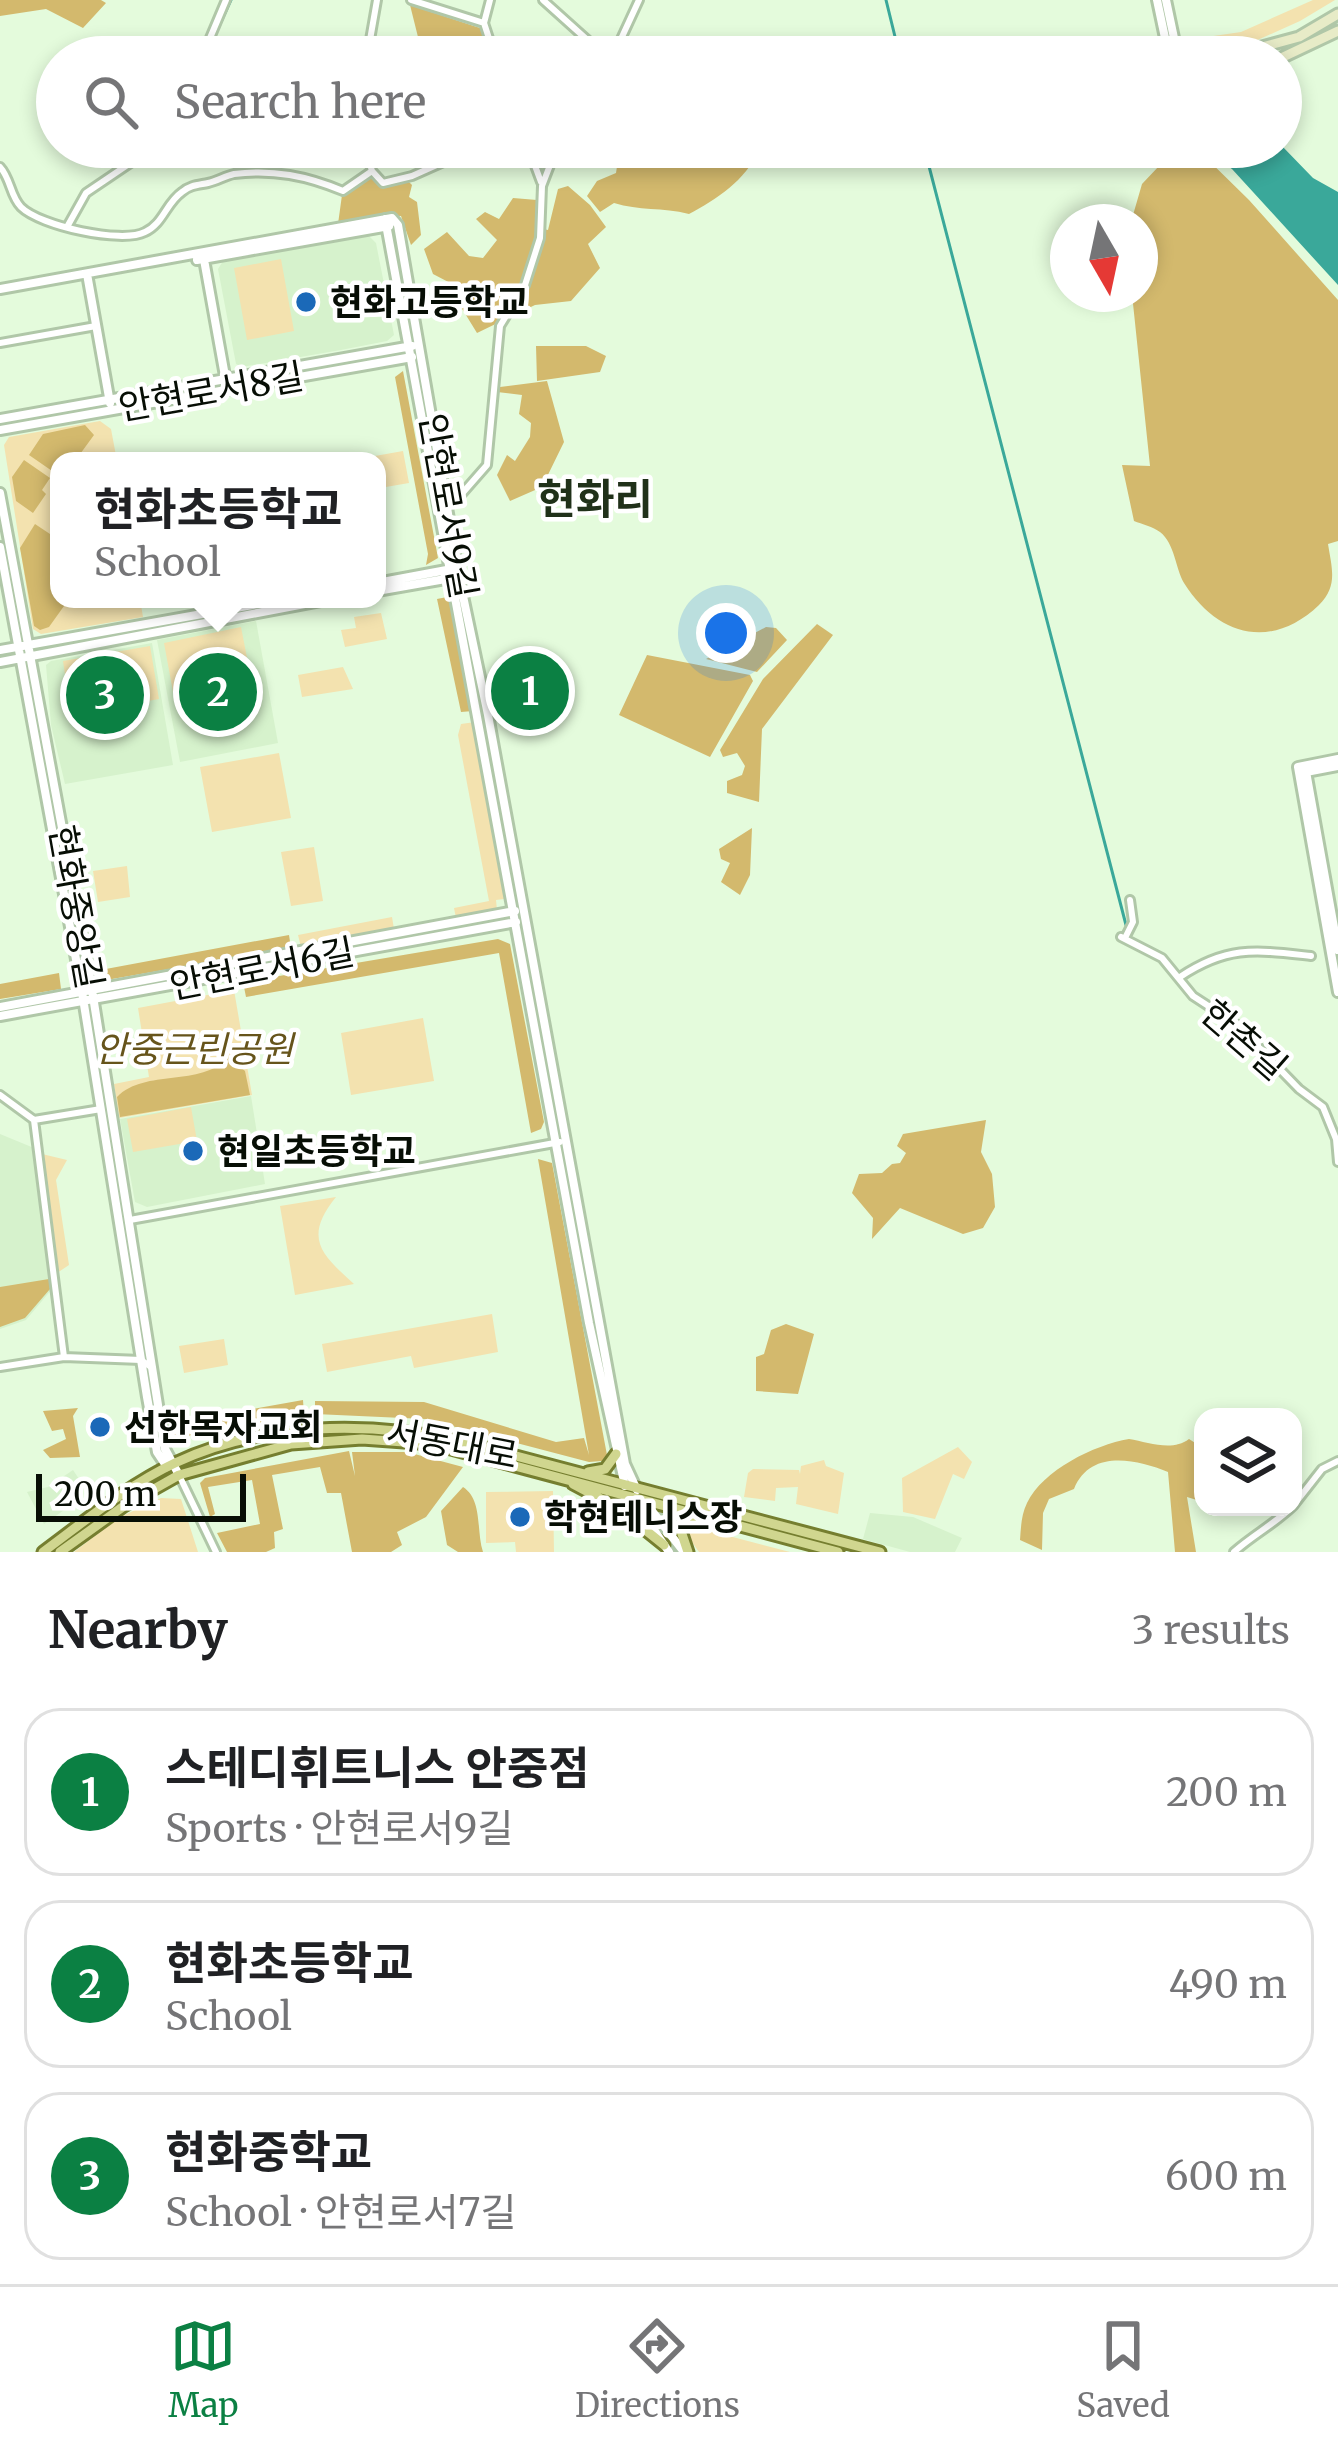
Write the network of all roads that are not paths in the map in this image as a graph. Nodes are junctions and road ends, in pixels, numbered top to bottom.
1 (226, 0) edge
2 (377, 0) edge
3 (411, 0) edge
4 (490, 0) edge
5 (543, 0) edge
6 (639, 0) edge
7 (1162, 0) edge
8 (1338, 14) edge
9 (484, 23) junction
10 (1338, 31) edge
11 (211, 36) edge
12 (371, 36) edge
13 (488, 36) edge
14 (583, 36) edge
15 (622, 36) edge
16 (1169, 36) edge
17 (1302, 36) edge
18 (1302, 48) edge
19 (0, 167) edge
20 (124, 168) edge
21 (371, 168) edge
22 (424, 168) edge
23 (536, 168) edge
24 (549, 168) edge
25 (372, 171) junction
26 (542, 186) junction
27 (386, 223) junction
28 (67, 227) junction
29 (204, 256) junction
30 (87, 277) junction
31 (0, 291) edge
32 (96, 326) junction
33 (0, 343) edge
34 (416, 351) junction
35 (226, 376) junction
36 (111, 405) junction
37 (0, 419) edge
38 (0, 430) edge
39 (0, 493) edge
40 (443, 503) junction
41 (0, 547) edge
42 (454, 573) junction
43 (386, 585) edge
44 (235, 608) edge
45 (284, 608) edge
46 (29, 644) junction
47 (18, 647) junction
48 (0, 650) edge
49 (31, 656) junction
50 (20, 658) junction
51 (0, 662) edge
52 (1338, 763) edge
53 (1302, 769) junction
54 (1130, 900) dead end
55 (518, 916) junction
56 (1338, 950) edge
57 (1312, 956) dead end
58 (1180, 977) junction
59 (1338, 992) edge
60 (88, 997) junction
61 (0, 1006) edge
62 (0, 1016) edge
63 (0, 1095) edge
64 (101, 1109) junction
65 (34, 1120) junction
66 (560, 1142) junction
67 (1338, 1162) edge
68 (124, 1221) junction
69 (64, 1357) junction
70 (141, 1360) junction
71 (0, 1367) edge
72 (151, 1367) junction
73 (616, 1454) junction
74 (1338, 1461) edge
75 (170, 1466) junction
76 (583, 1472) junction
77 (179, 1475) junction
78 (558, 1476) junction
79 (632, 1490) junction
80 (1302, 1495) edge
81 (705, 1516) junction
82 (1283, 1516) edge
83 (666, 1549) edge
84 (43, 1552) edge
85 (60, 1552) edge
86 (216, 1552) edge
87 (686, 1552) edge
88 (838, 1552) edge
89 (880, 1552) edge
90 (1234, 1552) edge

1 - 11 street
2 - 12 street
3 - 9 street
4 - 9 street
5 - 14 street
6 - 15 street
7 - 16 street
8 - 17 main road
9 - 13 street
10 - 18 main road
19 - 28 street
20 - 28 street
21 - 25 street
22 - 25 street
23 - 26 street
24 - 26 street
25 - 28 street
26 - 40 street
27 - 29 street
27 - 34 street
27 - 34 street
29 - 30 street
29 - 35 street, 안현로서8길
30 - 31 street
30 - 32 street
32 - 33 street
32 - 36 street
34 - 35 street, 안현로서8길
34 - 36 street, 안현로서8길
34 - 40 street, 안현로서9길
35 - 36 street, 안현로서8길
36 - 37 street, 안현로서8길
36 - 38 street, 안현로서8길
39 - 46 street, 현화중앙길
40 - 42 street, 안현로서9길
41 - 47 street
42 - 43 street
42 - 55 street, 안현로서9길
44 - 46 street
45 - 49 street
46 - 47 street
46 - 49 street, 현화중앙길
47 - 48 street
47 - 50 street
49 - 50 street
49 - 60 street, 현화중앙길
50 - 51 street
50 - 60 street
52 - 53 street
53 - 56 street
53 - 59 street
54 - 58 street, 한촌길
55 - 60 street, 안현로서6길
55 - 66 street, 안현로서9길
57 - 58 street
58 - 67 street, 한촌길
60 - 61 street, 안현로서6길
60 - 62 street, 안현로서6길
60 - 64 street
60 - 68 street, 현화중앙길
63 - 65 street
64 - 65 street
64 - 68 street
65 - 69 street
66 - 68 street
66 - 73 street
66 - 79 street, 안현로서9길
68 - 70 street
68 - 72 street, 현화중앙길
69 - 70 street
69 - 71 street
70 - 72 street
70 - 75 street
72 - 75 street, 현화중앙길
73 - 76 main road
73 - 79 street
74 - 80 street
75 - 76 main road, 서동대로
75 - 77 street
75 - 84 main road, 서동대로
76 - 79 main road, 서동대로
77 - 78 main road, 서동대로
77 - 85 main road, 서동대로
77 - 86 street
78 - 79 main road, 서동대로
78 - 83 main road
79 - 81 main road, 서동대로
79 - 83 street
79 - 87 street
79 - 89 main road, 서동대로
81 - 87 main road
81 - 88 main road, 서동대로
82 - 90 street

